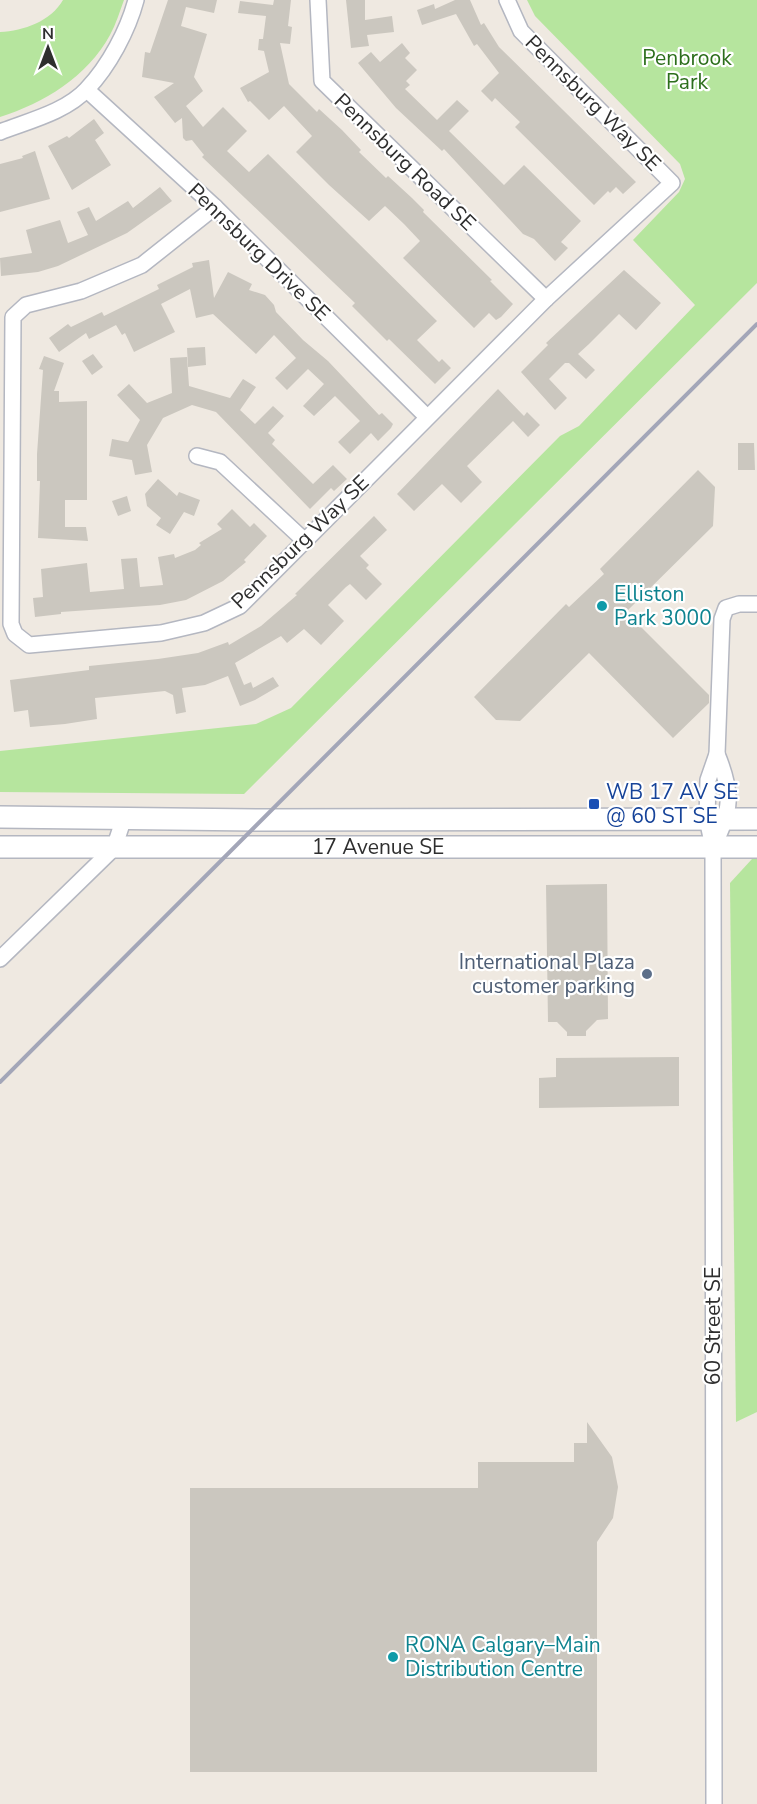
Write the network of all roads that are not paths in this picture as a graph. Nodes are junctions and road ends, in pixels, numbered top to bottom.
1 (136, 0) edge
2 (318, 0) edge
3 (507, 0) edge
4 (87, 90) junction
5 (0, 132) edge
6 (215, 207) junction
7 (546, 299) junction
8 (427, 417) junction
9 (197, 456) dead end
10 (306, 542) junction
11 (757, 604) edge
12 (0, 817) edge
13 (124, 818) junction
14 (717, 819) junction
15 (757, 819) edge
16 (0, 847) edge
17 (757, 847) edge
18 (114, 848) junction
19 (713, 848) junction
20 (0, 959) edge
21 (714, 1804) edge

1 - 4 street
2 - 7 street, Pennsburg Road SE
3 - 7 street, Pennsburg Way SE
4 - 5 street
4 - 6 street, Pennsburg Drive SE
6 - 8 street, Pennsburg Drive SE
6 - 10 street, Pennsburg Way SE
7 - 8 street, Pennsburg Way SE
8 - 10 street, Pennsburg Way SE
9 - 10 street
11 - 14 street, 60 Street SE
12 - 13 main road, 17 Avenue SE
13 - 14 main road, 17 Avenue SE
13 - 18 street
14 - 15 main road, 17 Avenue SE
14 - 19 street, 60 Street SE
16 - 18 main road, 17 Avenue SE
17 - 19 main road, 17 Avenue SE
18 - 19 main road, 17 Avenue SE
18 - 20 street
19 - 21 street, 60 Street SE

